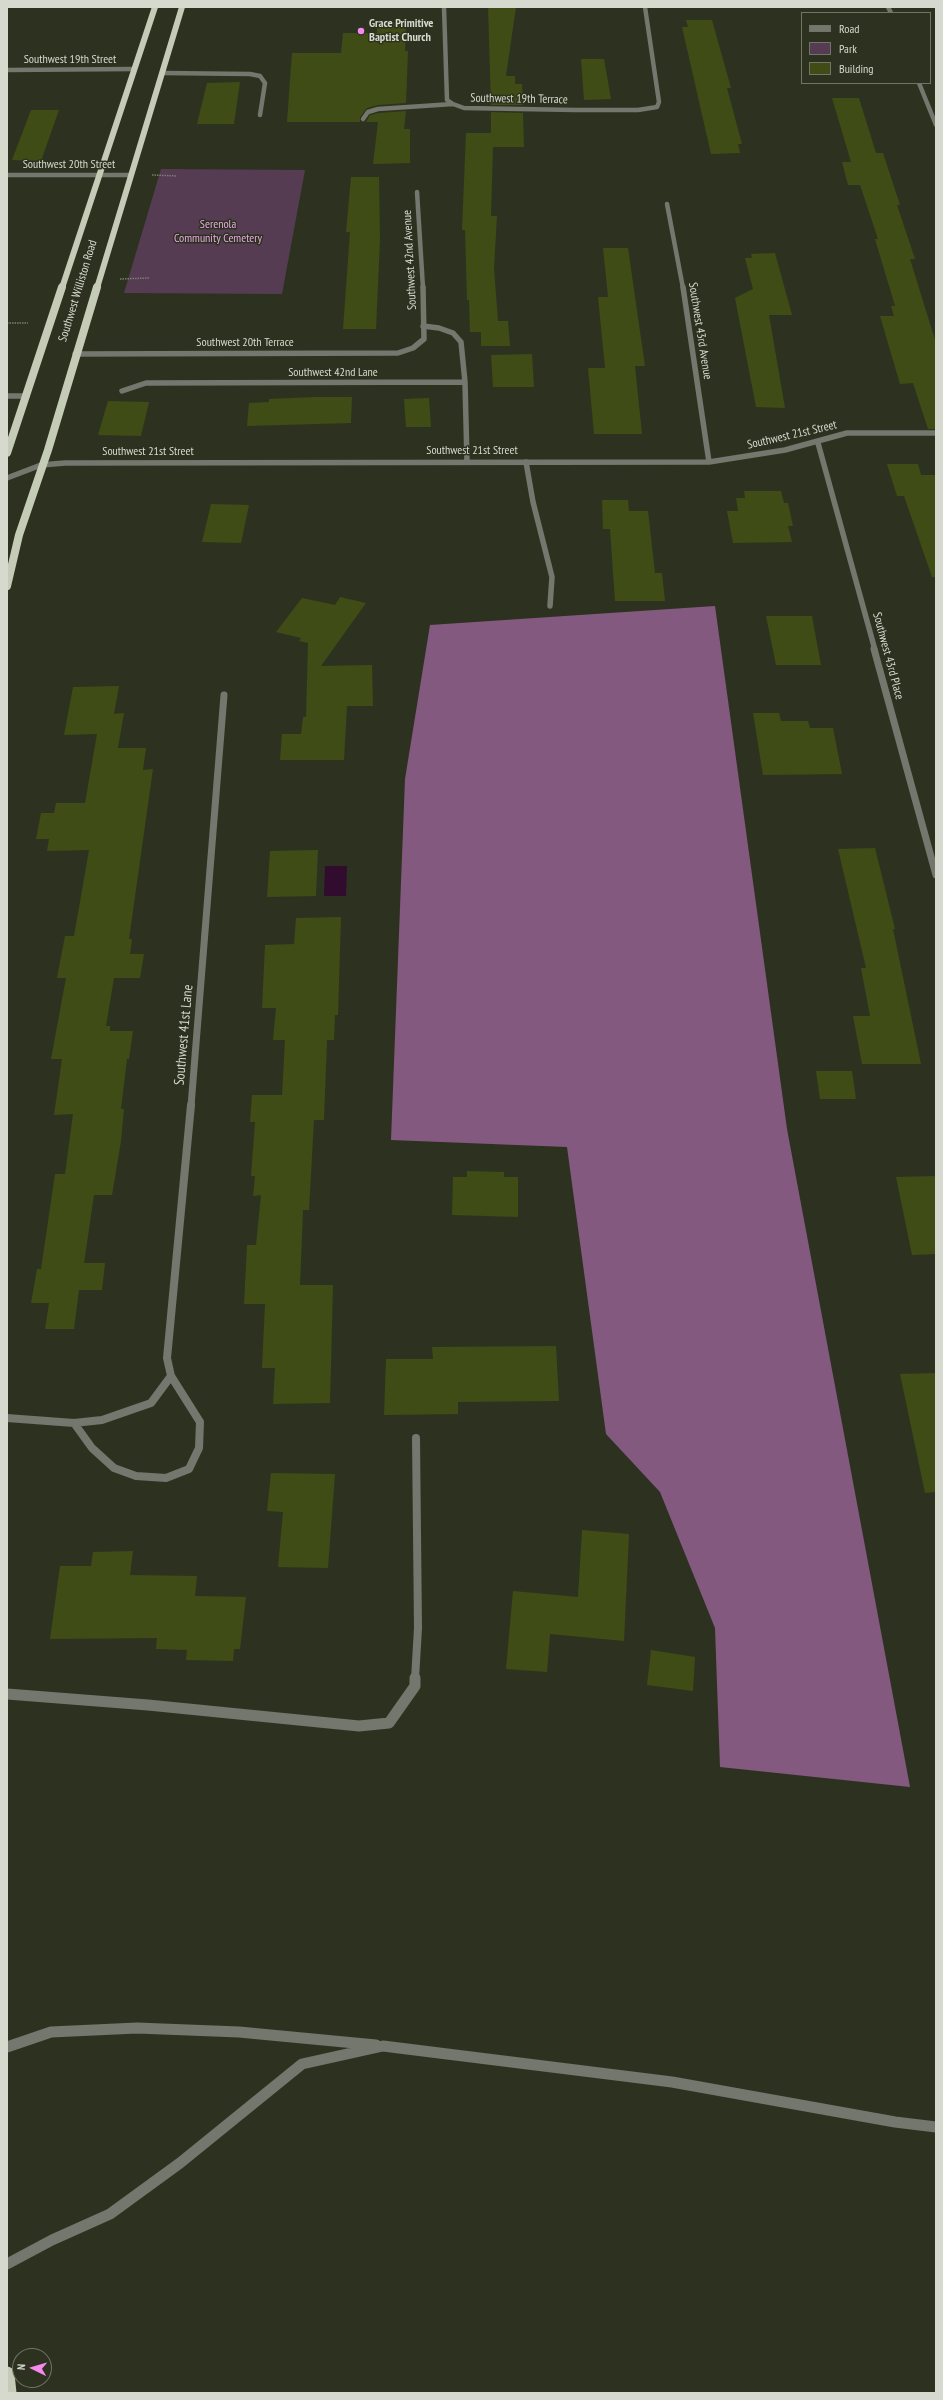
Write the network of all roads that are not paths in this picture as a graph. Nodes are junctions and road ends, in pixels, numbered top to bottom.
1 (155, 7) edge
2 (182, 7) edge
3 (444, 7) edge
4 (645, 7) edge
5 (134, 69) junction
6 (7, 70) edge
7 (162, 73) junction
8 (919, 84) edge
9 (453, 104) junction
10 (260, 115) dead end
11 (363, 119) dead end
12 (936, 125) edge
13 (7, 175) edge
14 (99, 175) junction
15 (131, 176) junction
16 (417, 192) dead end
17 (667, 204) dead end
18 (423, 326) junction
19 (413, 348) joint
20 (75, 354) junction
21 (465, 382) junction
22 (122, 390) dead end
23 (7, 396) edge
24 (27, 396) junction
25 (936, 433) edge
26 (818, 443) junction
27 (7, 453) edge
28 (467, 462) junction
29 (526, 462) junction
30 (710, 462) junction
31 (41, 465) junction
32 (7, 478) edge
33 (7, 586) edge
34 (550, 606) dead end
35 (224, 695) dead end
36 (936, 875) edge
37 (171, 1376) junction
38 (7, 1418) edge
39 (74, 1423) junction
40 (416, 1438) dead end
41 (7, 1694) edge
42 (383, 2046) junction
43 (7, 2047) edge
44 (936, 2127) edge
45 (7, 2264) edge
46 (7, 2374) edge
47 (10, 2393) edge

1 - 5 highway, Southwest Williston Road
2 - 7 highway, Southwest Williston Road
3 - 9 street
4 - 9 street, Southwest 19th Terrace
5 - 6 street, Southwest 19th Street
5 - 14 highway, Southwest Williston Road
7 - 10 street
7 - 15 highway, Southwest Williston Road
8 - 12 street
9 - 11 street, Southwest 19th Terrace
13 - 14 street, Southwest 20th Street
14 - 15 street, Southwest 20th Street
14 - 24 highway, Southwest Williston Road
15 - 20 highway, Southwest Williston Road
16 - 18 street, Southwest 42nd Avenue
17 - 30 street, Southwest 43rd Avenue
18 - 19 street, Southwest 42nd Avenue
18 - 21 street, Southwest 42nd Avenue
19 - 20 street, Southwest 20th Terrace
20 - 31 highway, Southwest Williston Road
21 - 22 street, Southwest 42nd Lane
21 - 28 street
23 - 24 street
24 - 27 highway, Southwest Williston Road
25 - 26 street, Southwest 21st Street
26 - 30 street, Southwest 21st Street
26 - 36 street, Southwest 43rd Place
28 - 29 street, Southwest 21st Street
28 - 31 street, Southwest 21st Street
29 - 30 street, Southwest 21st Street
29 - 34 street
31 - 32 street, Southwest 21st Street
31 - 33 highway, Southwest Williston Road
35 - 37 street, Southwest 41st Lane
37 - 39 street
37 - 39 street
38 - 39 street
40 - 41 street
42 - 43 street
42 - 44 street
42 - 45 street
46 - 47 highway

